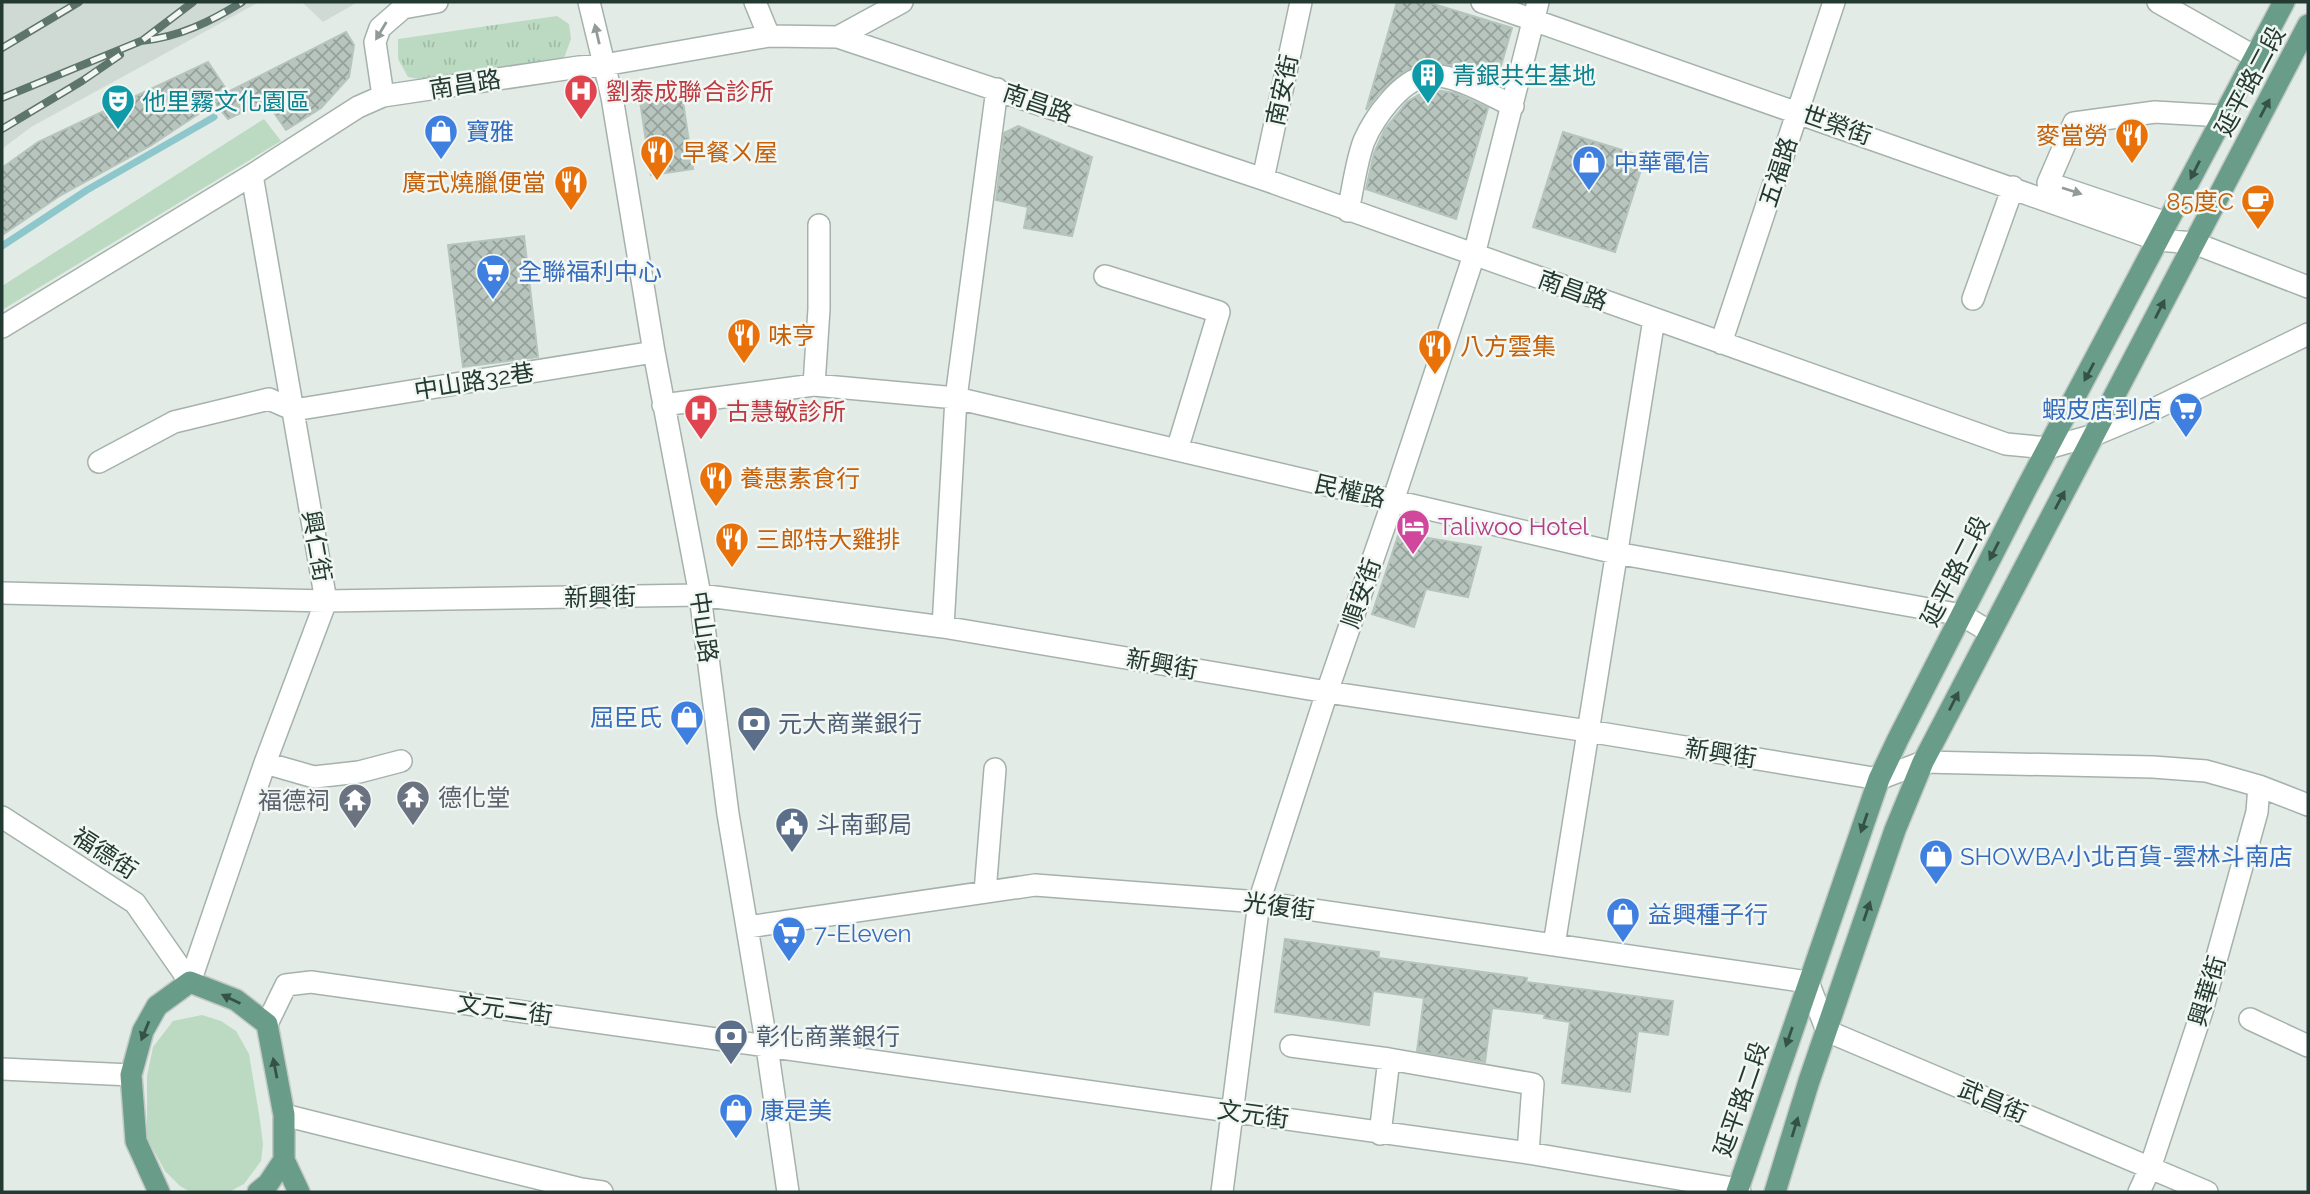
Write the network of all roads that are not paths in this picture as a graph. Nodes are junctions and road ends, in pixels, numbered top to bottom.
1 (437, 2) edge
2 (589, 2) edge
3 (755, 2) edge
4 (901, 2) edge
5 (1301, 2) edge
6 (1482, 2) edge
7 (1834, 2) edge
8 (2158, 2) edge
9 (2284, 2) edge
10 (1535, 11) edge
11 (2308, 25) edge
12 (769, 36) junction
13 (838, 37) junction
14 (2255, 57) junction
15 (604, 65) junction
16 (997, 89) junction
17 (383, 96) junction
18 (1513, 106) junction
19 (1797, 111) junction
20 (2223, 116) junction
21 (252, 175) junction
22 (1263, 179) junction
23 (2012, 187) junction
24 (1348, 211) junction
25 (819, 225) dead end
26 (2163, 231) junction
27 (2194, 243) junction
28 (1474, 255) junction
29 (1105, 276) dead end
30 (2308, 287) edge
31 (1973, 299) dead end
32 (1654, 319) junction
33 (2, 327) edge
34 (2308, 334) edge
35 (1721, 343) junction
36 (654, 352) junction
37 (814, 384) junction
38 (956, 398) junction
39 (663, 405) junction
40 (294, 410) junction
41 (2094, 435) junction
42 (2048, 447) junction
43 (1177, 450) junction
44 (99, 462) dead end
45 (1393, 501) junction
46 (1616, 553) junction
47 (2, 593) edge
48 (700, 595) junction
49 (326, 601) junction
50 (1962, 615) junction
51 (943, 627) junction
52 (1990, 632) junction
53 (1326, 692) junction
54 (1588, 731) junction
55 (401, 761) dead end
56 (1923, 762) junction
57 (265, 763) junction
58 (995, 769) dead end
59 (1879, 779) junction
60 (2259, 786) junction
61 (2308, 805) edge
62 (2, 817) edge
63 (985, 892) junction
64 (1259, 902) junction
65 (748, 927) junction
66 (1554, 946) junction
67 (190, 982) junction
68 (1808, 982) junction
69 (2250, 1020) dead end
70 (267, 1024) junction
71 (1827, 1031) junction
72 (2306, 1040) edge
73 (1291, 1046) dead end
74 (767, 1047) junction
75 (1389, 1059) junction
76 (2, 1069) edge
77 (131, 1075) junction
78 (1233, 1111) junction
79 (284, 1115) junction
80 (1380, 1134) junction
81 (1528, 1153) junction
82 (284, 1160) junction
83 (2150, 1168) junction
84 (1738, 1191) edge
85 (159, 1192) edge
86 (258, 1192) edge
87 (299, 1192) edge
88 (602, 1192) edge
89 (788, 1192) edge
90 (1222, 1192) edge
91 (1775, 1192) edge
92 (2138, 1192) edge
93 (2207, 1192) edge

1 -> 17 street
15 -> 2 street, 中山路
3 - 12 street
4 - 13 street
5 - 22 street, 南安街
6 - 10 street, 世榮街
7 - 19 street, 五福路
8 - 14 street
9 - 14 main road, 延平路二段
10 - 18 street, 順安街
10 - 19 street, 世榮街
27 -> 11 main road, 延平路二段
12 - 13 street, 南昌路
12 - 15 street, 南昌路
13 - 16 street, 南昌路
14 - 20 main road, 延平路二段
15 - 17 street, 南昌路
15 - 36 street, 中山路
16 - 22 street, 南昌路
16 - 38 street
17 - 21 street, 南昌路
18 - 24 street
18 - 28 street, 順安街
19 - 23 street, 世榮街
19 - 35 street, 五福路
20 -> 26 main road, 延平路二段
20 -> 26 street
21 - 33 street, 南昌路
21 - 40 street, 興仁街
22 - 24 street, 南昌路
23 - 26 street, 世榮街
23 - 31 street
24 - 28 street, 南昌路
25 - 37 street
26 - 27 street, 世榮街
26 -> 42 main road, 延平路二段
27 - 30 street, 世榮街
41 -> 27 main road, 延平路二段
28 - 32 street, 南昌路
28 - 45 street, 順安街
29 - 43 street
32 - 35 street, 南昌路
32 - 46 street
34 - 41 street, 南昌路
35 - 42 street, 南昌路
36 - 39 street, 中山路
36 - 40 street, 中山路32巷
37 - 38 street, 民權路
37 - 39 street, 民權路
38 - 43 street, 民權路
38 - 51 street
39 - 48 street, 中山路
40 - 44 street
40 - 49 street, 興仁街
41 - 42 street, 南昌路
52 -> 41 main road, 延平路二段
42 -> 50 main road, 延平路二段
43 - 45 street, 民權路
45 - 46 street, 民權路
45 - 53 street, 順安街
46 - 50 street, 民權路
46 - 54 street
47 - 49 street, 新興街
48 - 49 street, 新興街
48 - 51 street, 新興街
48 - 65 street, 中山路
49 - 57 street, 興仁街
50 - 52 street, 民權路
50 - 59 main road, 延平路二段
51 - 53 street, 新興街
56 -> 52 main road, 延平路二段
53 - 54 street, 新興街
53 - 64 street, 順安街
54 - 59 street, 新興街
54 - 66 street
55 - 57 street
56 - 59 street
56 - 60 street
71 -> 56 main road, 延平路二段
57 - 67 street, 興仁街
58 - 63 street
59 -> 68 main road, 延平路二段
60 - 61 street
60 - 83 street, 興華街
62 - 67 street, 福德街
63 - 64 street, 光復街
63 - 65 street, 光復街
64 - 66 street, 光復街
64 - 78 street, 順安街
65 - 74 street, 中山路
66 - 68 street, 光復街
70 -> 67 main road
67 -> 77 main road
68 - 71 street
68 -> 84 main road, 延平路二段
69 - 72 street
70 - 74 street, 文元二街
79 -> 70 main road
71 - 83 street, 武昌街
91 -> 71 main road, 延平路二段
73 - 75 street
74 - 78 street, 文元街
74 - 89 street, 中山路
75 - 80 street
75 - 81 street
76 - 77 street
77 - 85 main road
78 - 80 street, 文元街
78 - 90 street, 順安街
79 - 82 main road
79 - 88 street
80 - 81 street, 文元街
81 - 84 street, 文元街
82 - 86 main road
82 - 87 main road
83 - 92 street, 興華街
83 - 93 street, 武昌街

